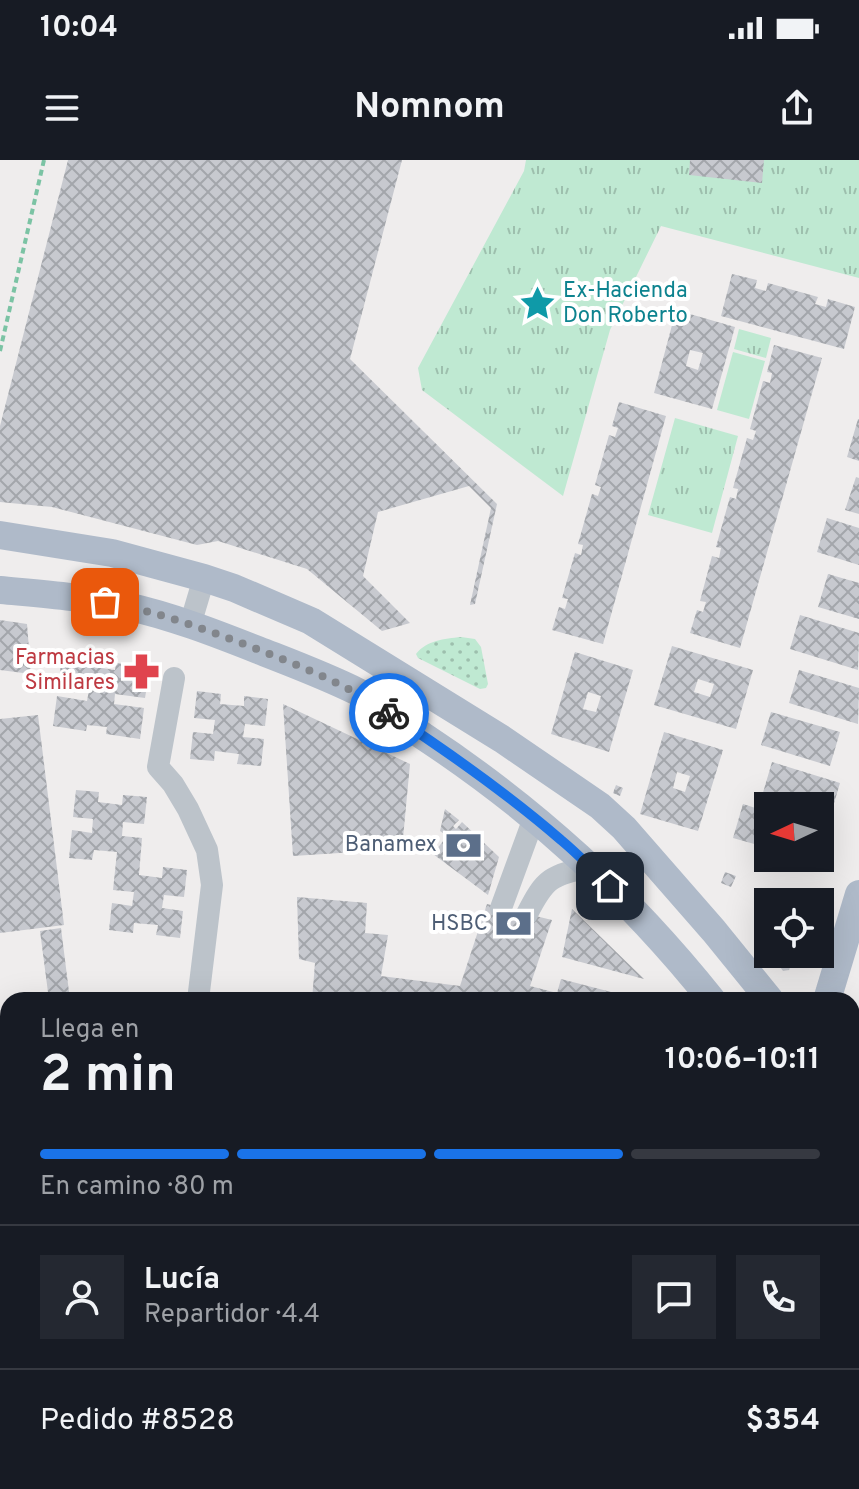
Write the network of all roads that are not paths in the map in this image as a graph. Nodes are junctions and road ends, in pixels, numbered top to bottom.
1 (0, 535) edge
2 (204, 578) junction
3 (0, 590) edge
4 (190, 625) junction
5 (174, 678) dead end
6 (544, 767) junction
7 (525, 811) junction
8 (591, 867) junction
9 (859, 894) edge
10 (501, 908) dead end
11 (527, 914) dead end
12 (199, 992) edge
13 (705, 992) edge
14 (764, 992) edge
15 (829, 992) edge

1 - 2 main road
2 - 4 lane
2 - 6 main road
3 - 4 main road
4 - 7 main road
5 - 12 lane
6 - 7 main road
6 - 14 main road
7 - 8 main road
7 - 10 lane
8 - 11 lane
8 - 13 main road
9 - 15 main road

